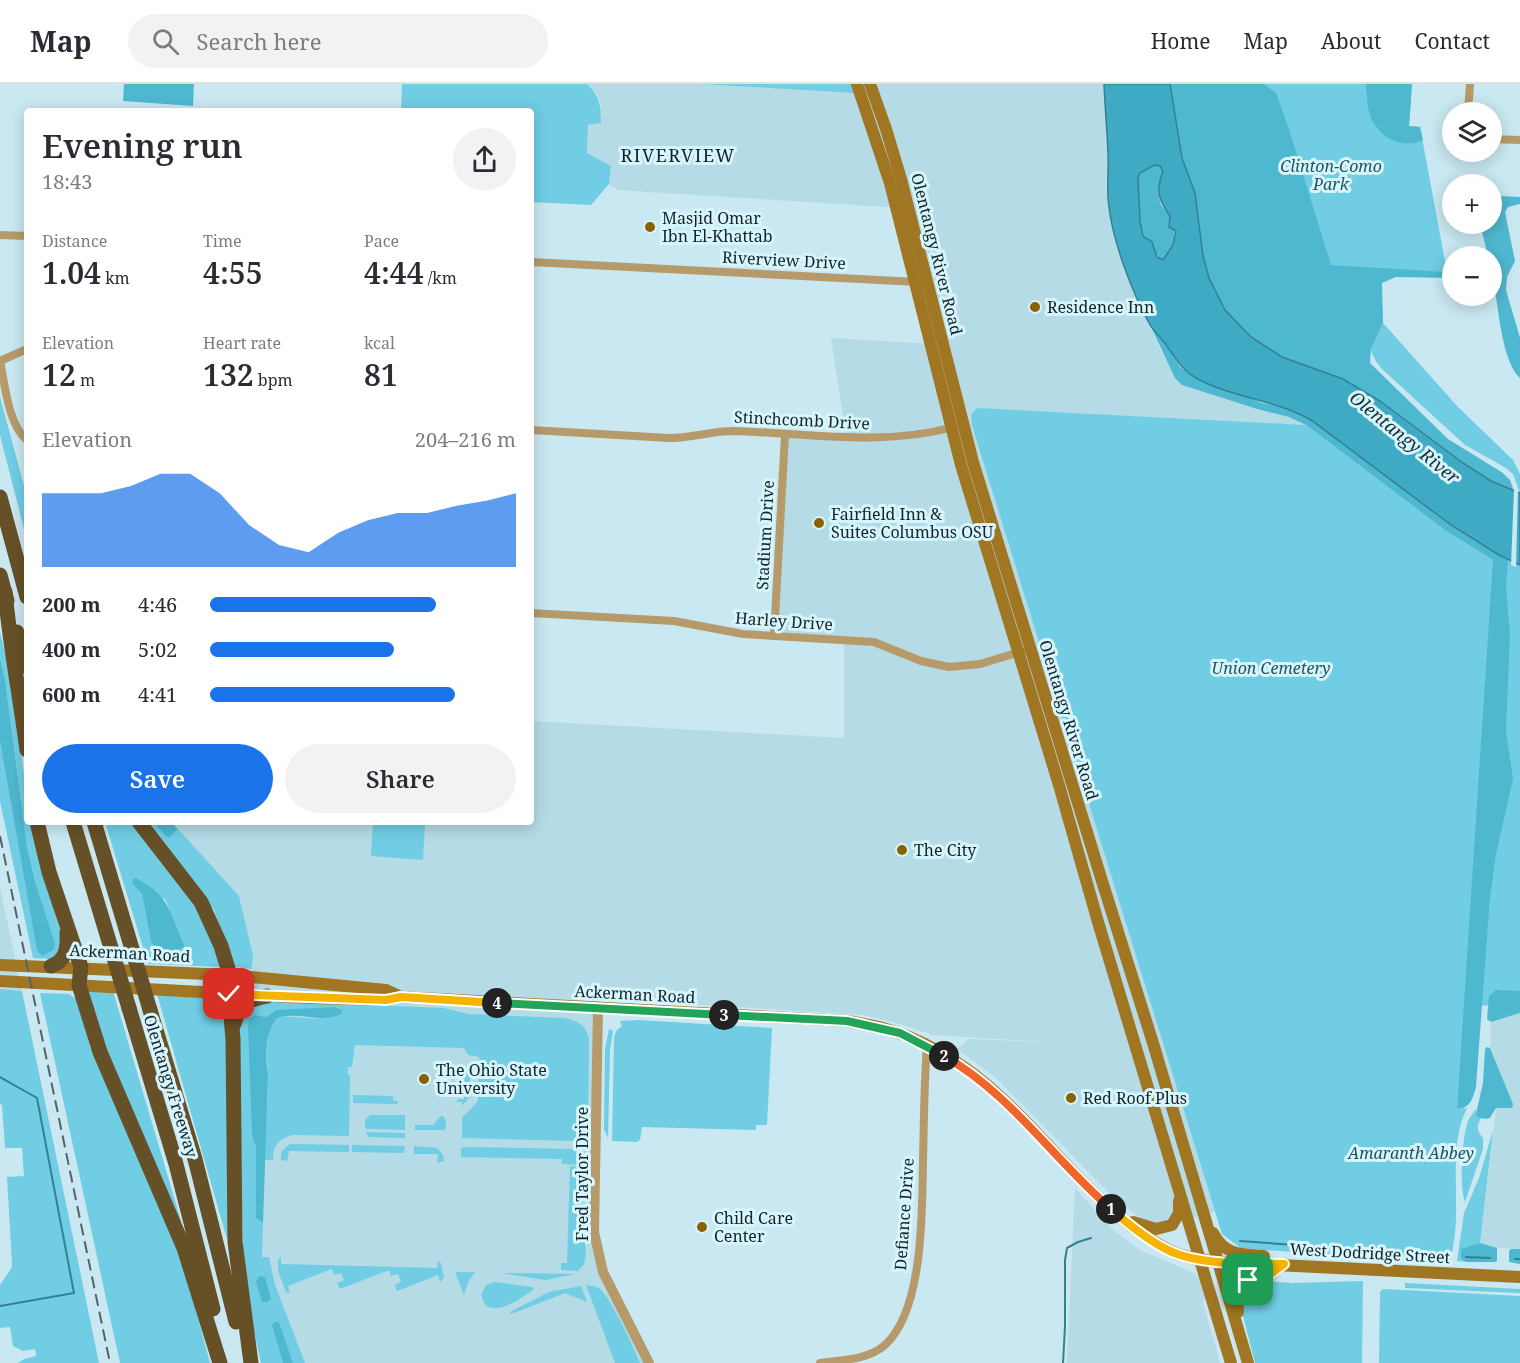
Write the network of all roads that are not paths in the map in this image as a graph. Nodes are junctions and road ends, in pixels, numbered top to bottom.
1 (857, 84) edge
2 (870, 84) edge
3 (1470, 84) edge
4 (1469, 102) edge
5 (1502, 139) edge
6 (1520, 140) edge
7 (0, 235) edge
8 (24, 236) edge
9 (534, 262) edge
10 (921, 282) junction
11 (24, 350) edge
12 (0, 361) edge
13 (957, 426) junction
14 (534, 430) edge
15 (785, 435) junction
16 (24, 437) edge
17 (0, 497) edge
18 (0, 574) edge
19 (24, 586) edge
20 (5, 592) junction
21 (534, 614) edge
22 (774, 636) junction
23 (1024, 651) junction
24 (24, 657) edge
25 (24, 727) edge
26 (38, 825) edge
27 (74, 825) edge
28 (95, 825) edge
29 (141, 825) edge
30 (67, 927) junction
31 (0, 965) edge
32 (51, 966) junction
33 (81, 968) junction
34 (230, 975) junction
35 (0, 981) edge
36 (79, 985) junction
37 (229, 994) junction
38 (267, 996) junction
39 (401, 997) junction
40 (598, 1008) junction
41 (233, 1039) junction
42 (927, 1046) junction
43 (1177, 1182) junction
44 (1119, 1217) junction
45 (1206, 1222) junction
46 (1199, 1259) junction
47 (1217, 1262) junction
48 (1284, 1264) junction
49 (1312, 1266) junction
50 (1520, 1277) edge
51 (1242, 1337) junction
52 (220, 1363) edge
53 (225, 1363) edge
54 (246, 1363) edge
55 (251, 1363) edge
56 (649, 1363) edge
57 (820, 1363) edge
58 (1231, 1363) edge
59 (1248, 1363) edge

1 - 10 main road, Olentangy River Road
2 - 10 main road, Olentangy River Road
3 - 4 street
5 - 6 street
7 - 8 street
9 - 10 street, Riverview Drive
10 - 13 main road, Olentangy River Road
11 - 12 street
12 - 16 street
13 - 15 street, Stinchcomb Drive
13 - 23 main road, Olentangy River Road
14 - 15 street, Stinchcomb Drive
15 - 22 street, Stadium Drive
17 - 19 highway
18 - 20 highway
20 - 24 highway
20 - 25 highway
21 - 22 street, Harley Drive
22 - 23 street, Harley Drive
23 - 43 main road, Olentangy River Road
23 - 45 main road, Olentangy River Road
26 - 30 highway
27 - 53 highway, Olentangy Freeway, bridge
28 - 54 highway, Olentangy Freeway, bridge
29 - 34 highway
30 - 32 highway
30 - 33 highway
31 - 32 main road, Ackerman Road
32 - 33 main road, Ackerman Road
33 - 34 main road, Ackerman Road
33 - 36 highway
34 - 37 highway
34 - 39 main road, Ackerman Road
35 - 36 main road, Ackerman Road
36 - 37 main road, Ackerman Road
36 - 52 highway
37 - 38 main road, Ackerman Road
37 - 41 highway
38 - 39 main road, Ackerman Road
38 - 41 highway
39 - 40 main road, Ackerman Road
40 - 42 main road, Ackerman Road
40 - 56 street, Fred Taylor Drive
41 - 55 highway
42 - 44 main road, Ackerman Road
42 - 57 street, Defiance Drive
43 - 44 main road
43 - 46 main road, Olentangy River Road
44 - 46 main road, Ackerman Road
45 - 47 main road, Olentangy River Road
45 - 49 main road
46 - 47 main road, Ackerman Road
46 - 58 main road, Olentangy River Road
47 - 48 main road, West Dodridge Street
47 - 51 main road, Olentangy River Road
48 - 49 main road, West Dodridge Street
48 - 51 main road
49 - 50 main road, West Dodridge Street
51 - 59 main road, Olentangy River Road

